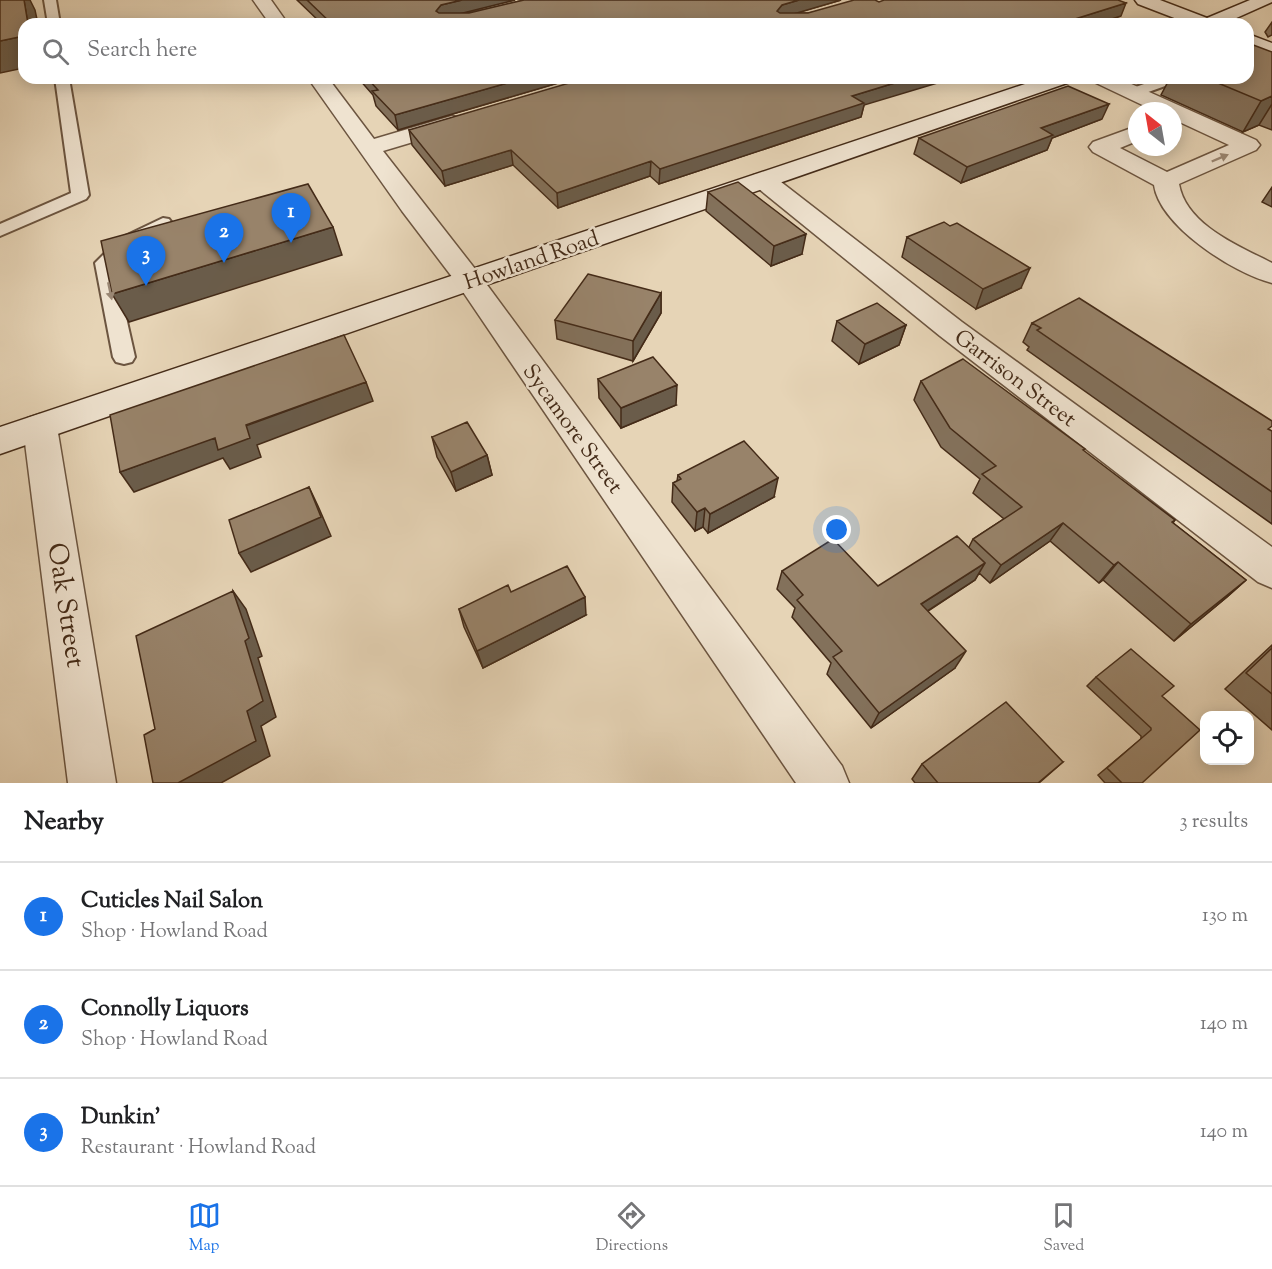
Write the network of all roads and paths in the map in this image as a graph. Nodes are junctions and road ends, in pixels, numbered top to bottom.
1 (50, 0) edge
2 (262, 0) edge
3 (1144, 0) edge
4 (1264, 0) edge
5 (53, 18) edge
6 (275, 18) edge
7 (1191, 18) edge
8 (1221, 18) edge
9 (1254, 42) edge
10 (1272, 50) edge
11 (63, 84) edge
12 (323, 84) edge
13 (1045, 84) edge
14 (1116, 84) edge
15 (1157, 84) edge
16 (1135, 92) junction
17 (1153, 102) edge
18 (1182, 117) edge
19 (471, 118) edge
20 (1128, 136) edge
21 (370, 147) junction
22 (763, 180) junction
23 (1166, 181) junction
24 (163, 223) edge
25 (0, 231) edge
26 (1272, 274) edge
27 (469, 280) junction
28 (124, 357) dead end
29 (40, 427) junction
30 (0, 441) edge
31 (1272, 570) edge
32 (92, 783) edge
33 (825, 783) edge

1 - 5 lane
2 - 6 street
3 - 7 street
4 - 8 street
9 - 10 street
11 - 25 lane
12 - 21 street, Sycamore Street
13 - 22 street, Howland Road
14 - 16 street
15 - 16 lane
16 - 17 street
23 -> 18 street
19 - 21 street
20 - 23 street
21 - 27 street, Sycamore Street
22 - 27 street, Howland Road
22 - 31 street, Garrison Street
23 - 26 street
24 -> 28 lane
27 - 29 street, Howland Road
27 - 33 street, Sycamore Street
29 - 30 street, Howland Road
29 - 32 street, Oak Street

